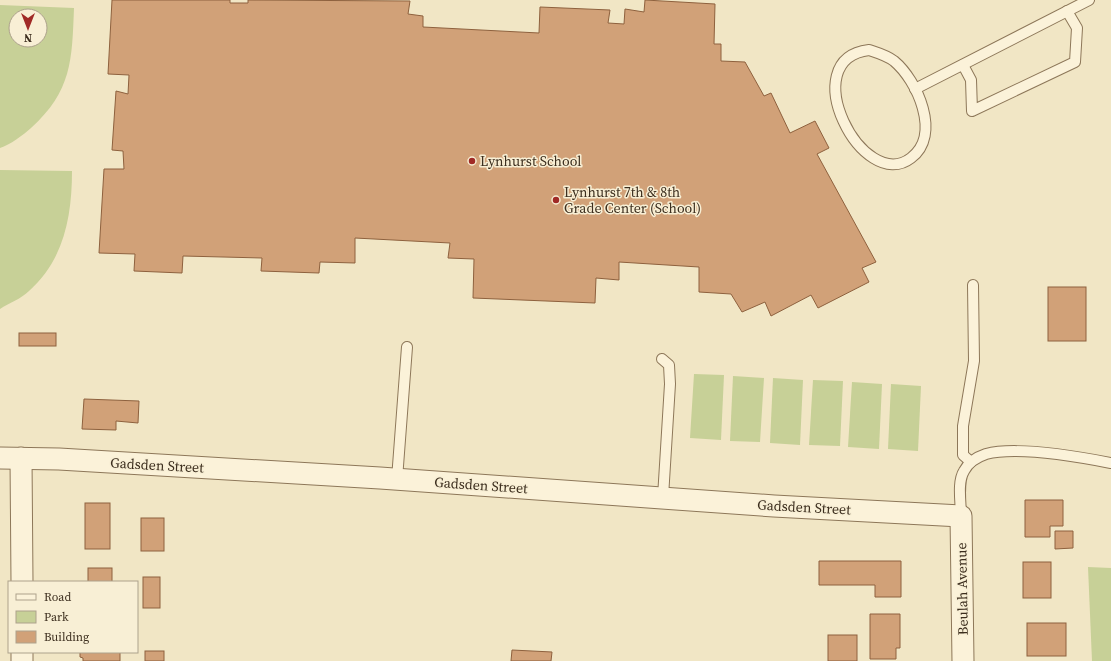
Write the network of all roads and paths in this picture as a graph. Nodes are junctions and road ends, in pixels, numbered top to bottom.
1 (1089, 0) edge
2 (1067, 11) junction
3 (963, 65) junction
4 (915, 89) junction
5 (973, 285) dead end
6 (406, 346) dead end
7 (662, 359) dead end
8 (0, 458) edge
9 (21, 458) junction
10 (971, 462) junction
11 (1111, 463) edge
12 (397, 479) junction
13 (663, 497) junction
14 (961, 516) junction
15 (22, 581) edge
16 (963, 661) edge

1 - 2 lane
2 - 3 lane
2 - 3 lane
3 - 4 lane
4 - 4 lane
5 - 10 lane
6 - 12 lane
7 - 13 lane
8 - 9 street, Gadsden Street
9 - 12 street, Gadsden Street
9 - 15 street
10 - 11 lane
10 - 14 lane
12 - 13 street, Gadsden Street
13 - 14 street, Gadsden Street
14 - 16 street, Beulah Avenue

